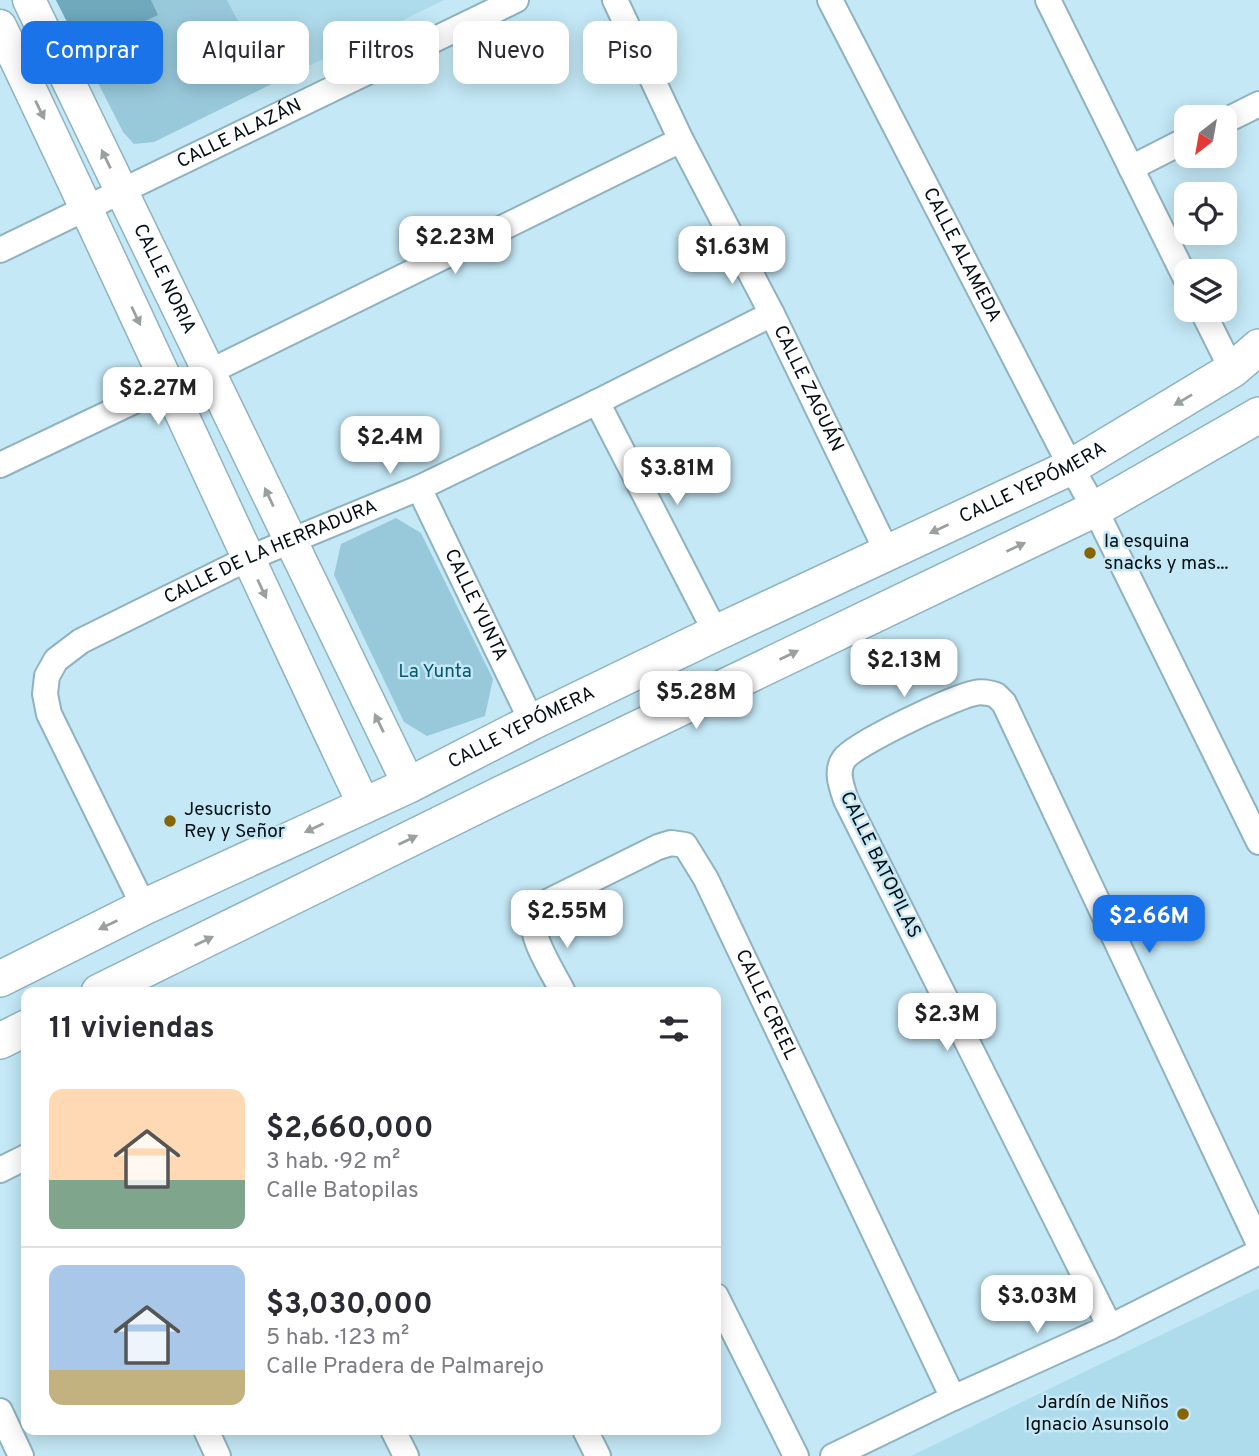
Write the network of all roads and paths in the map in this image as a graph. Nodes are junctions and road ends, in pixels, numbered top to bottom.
1 (29, 0) edge
2 (516, 0) edge
3 (615, 0) edge
4 (830, 0) edge
5 (1048, 0) edge
6 (0, 26) edge
7 (1259, 104) edge
8 (1237, 115) edge
9 (681, 140) junction
10 (1174, 146) edge
11 (1131, 168) junction
12 (122, 191) junction
13 (87, 208) junction
14 (0, 250) edge
15 (1176, 259) edge
16 (772, 314) junction
17 (1208, 322) edge
18 (1259, 347) edge
19 (1232, 370) junction
20 (209, 372) junction
21 (168, 385) junction
22 (597, 402) junction
23 (1257, 423) edge
24 (0, 465) edge
25 (1071, 467) junction
26 (419, 488) junction
27 (1095, 509) junction
28 (291, 543) junction
29 (888, 554) junction
30 (247, 559) junction
31 (716, 633) junction
32 (532, 722) junction
33 (409, 785) junction
34 (364, 805) junction
35 (1259, 842) edge
36 (144, 907) junction
37 (0, 979) edge
38 (109, 987) edge
39 (561, 987) edge
40 (21, 1030) edge
41 (0, 1041) edge
42 (21, 1160) edge
43 (0, 1171) edge
44 (1259, 1244) edge
45 (1259, 1252) edge
46 (721, 1306) edge
47 (1110, 1328) junction
48 (953, 1398) junction
49 (0, 1411) edge
50 (208, 1435) edge
51 (396, 1435) edge
52 (588, 1435) edge
53 (22, 1456) edge
54 (218, 1456) edge
55 (406, 1456) edge
56 (598, 1456) edge
57 (796, 1456) edge
58 (833, 1456) edge

12 -> 1 street, CALLE NORIA
2 - 12 street, CALLE ALAZÁN
3 - 9 street, CALLE ZAGUÁN
4 - 25 street, CALLE ALAMEDA
5 - 11 street
6 -> 13 street, CALLE NORIA
7 - 8 street
9 - 16 street, CALLE ZAGUÁN
9 - 20 street
10 - 11 street
11 - 15 street
12 - 13 street, CALLE ALAZÁN
12 - 20 street, CALLE NORIA
13 - 14 street, CALLE ALAZÁN
13 -> 21 street, CALLE NORIA
16 - 22 street, CALLE DE LA HERRADURA
16 - 29 street, CALLE ZAGUÁN
17 - 19 street
18 - 19 main road, CALLE YEPÓMERA
19 -> 25 main road, CALLE YEPÓMERA
28 -> 20 street, CALLE NORIA
21 - 24 street
21 - 30 street, CALLE NORIA
22 - 26 street, CALLE DE LA HERRADURA
22 - 31 street
23 - 27 main road
25 - 27 street, CALLE ALAMEDA
25 -> 29 main road, CALLE YEPÓMERA
26 - 28 street, CALLE DE LA HERRADURA
26 - 32 street, CALLE YUNTA
27 - 35 street, CALLE ALAMEDA
38 -> 27 main road
28 - 30 street, CALLE DE LA HERRADURA
33 -> 28 street, CALLE NORIA
29 - 31 main road, CALLE YEPÓMERA
30 -> 34 street, CALLE NORIA
30 - 36 street, CALLE DE LA HERRADURA
31 - 32 main road, CALLE YEPÓMERA
32 - 33 main road, CALLE YEPÓMERA
33 - 34 main road, CALLE YEPÓMERA
34 -> 36 main road, CALLE YEPÓMERA
36 -> 37 main road, CALLE YEPÓMERA
39 - 48 street, CALLE CREEL
40 - 41 main road
42 - 43 street
44 - 47 street, CALLE BATOPILAS
45 - 47 street
46 - 57 street
47 - 48 street
48 - 58 street
49 - 53 street
50 - 54 street
51 - 55 street
52 - 56 street

